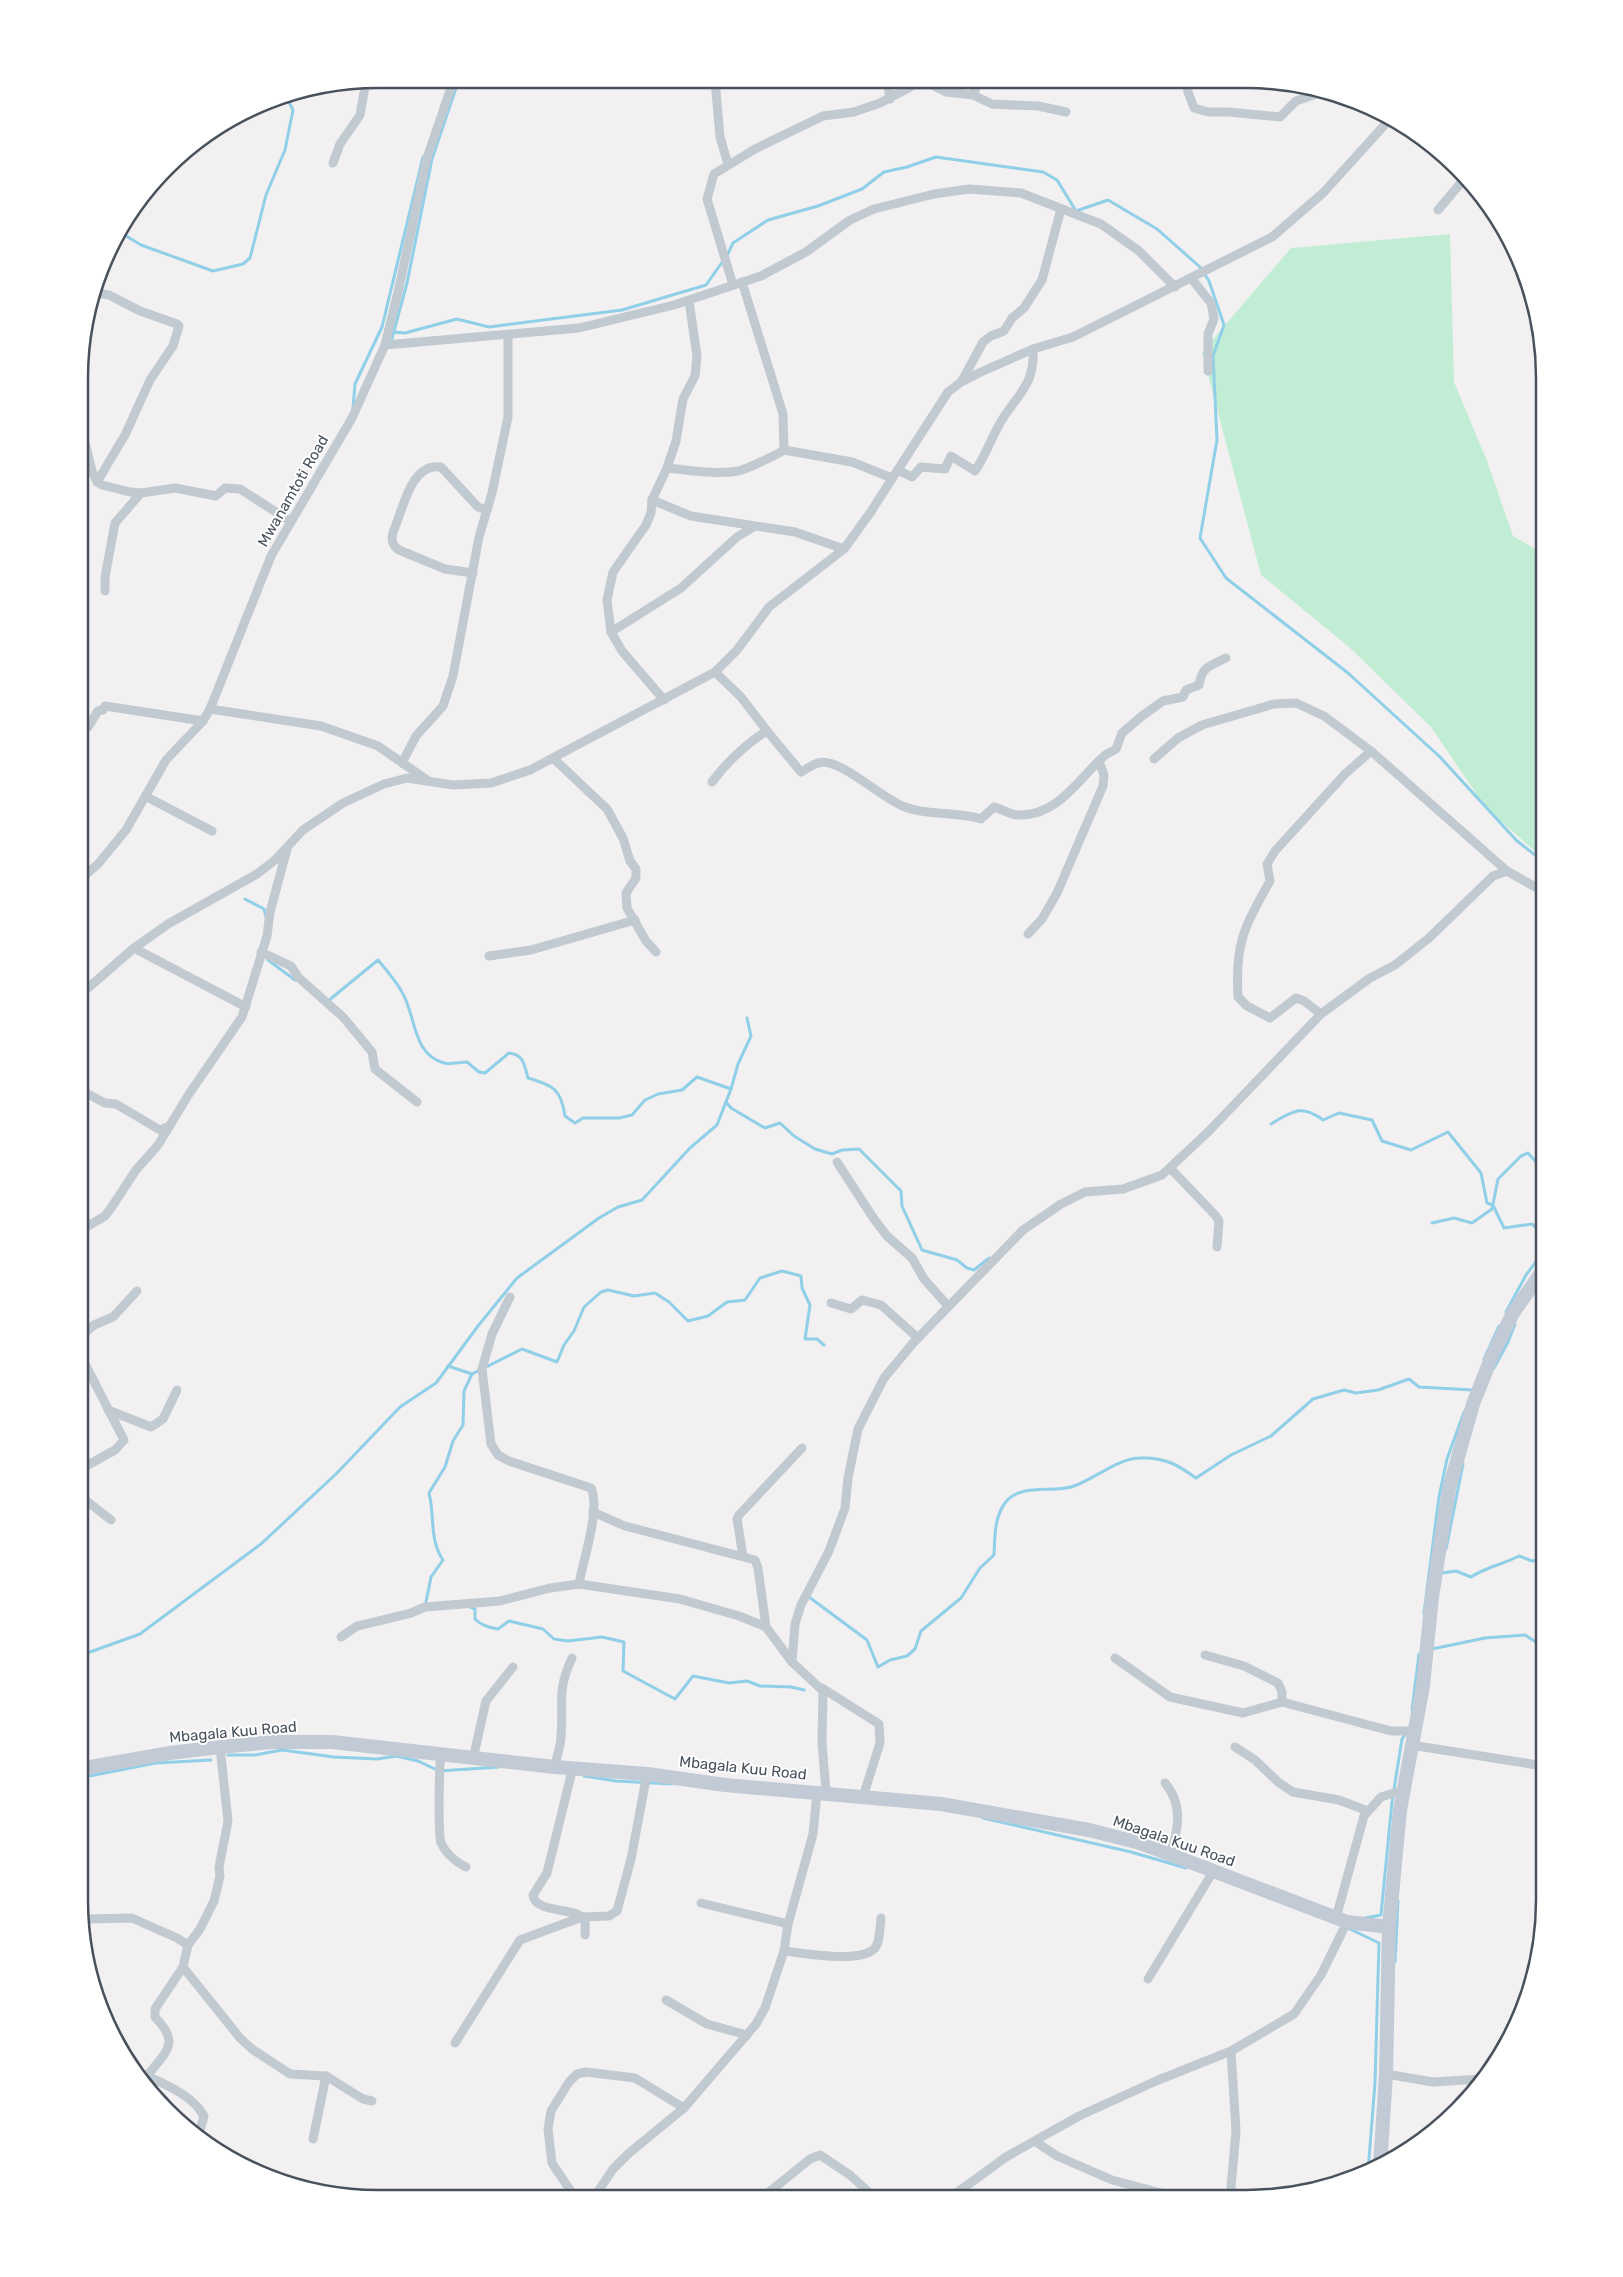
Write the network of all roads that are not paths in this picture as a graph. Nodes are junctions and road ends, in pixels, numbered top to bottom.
1 (365, 88) edge
2 (451, 88) edge
3 (716, 88) edge
4 (888, 88) edge
5 (907, 88) edge
6 (939, 88) edge
7 (976, 88) edge
8 (1188, 88) edge
9 (973, 95) junction
10 (1313, 95) edge
11 (890, 100) junction
12 (1066, 112) dead end
13 (1386, 123) edge
14 (333, 162) dead end
15 (728, 164) junction
16 (1461, 183) edge
17 (1061, 209) junction
18 (1438, 210) dead end
19 (1195, 276) junction
20 (742, 282) junction
21 (733, 285) junction
22 (1175, 287) junction
23 (100, 294) edge
24 (689, 301) junction
25 (508, 335) junction
26 (385, 345) junction
27 (1033, 349) junction
28 (1208, 371) dead end
29 (962, 382) junction
30 (784, 450) junction
31 (88, 455) edge
32 (667, 468) junction
33 (895, 474) junction
34 (97, 482) junction
35 (141, 493) junction
36 (652, 500) junction
37 (487, 510) junction
38 (290, 521) junction
39 (755, 526) junction
40 (844, 549) junction
41 (473, 573) junction
42 (105, 591) dead end
43 (611, 632) junction
44 (1226, 658) dead end
45 (715, 672) junction
46 (664, 700) junction
47 (210, 708) junction
48 (203, 721) junction
49 (88, 727) edge
50 (766, 730) junction
51 (1371, 751) junction
52 (553, 758) junction
53 (1154, 760) dead end
54 (1100, 761) junction
55 (402, 763) junction
56 (712, 782) dead end
57 (430, 783) junction
58 (146, 797) junction
59 (212, 831) dead end
60 (288, 846) junction
61 (1507, 871) junction
62 (88, 873) edge
63 (1536, 887) edge
64 (635, 920) junction
65 (1028, 934) dead end
66 (134, 948) junction
67 (261, 952) junction
68 (656, 952) dead end
69 (489, 956) dead end
70 (88, 988) edge
71 (246, 1008) junction
72 (1321, 1014) junction
73 (88, 1094) edge
74 (417, 1102) dead end
75 (170, 1126) junction
76 (837, 1162) dead end
77 (1170, 1168) junction
78 (88, 1225) edge
79 (1217, 1247) dead end
80 (1536, 1280) edge
81 (137, 1291) dead end
82 (510, 1297) dead end
83 (831, 1303) dead end
84 (948, 1306) junction
85 (88, 1330) edge
86 (918, 1338) junction
87 (88, 1370) edge
88 (177, 1390) dead end
89 (108, 1410) junction
90 (802, 1448) dead end
91 (88, 1465) edge
92 (88, 1502) edge
93 (593, 1512) junction
94 (111, 1520) dead end
95 (742, 1556) junction
96 (579, 1584) junction
97 (766, 1627) junction
98 (341, 1637) dead end
99 (1205, 1655) dead end
100 (572, 1658) dead end
101 (1115, 1658) dead end
102 (792, 1662) junction
103 (513, 1667) dead end
104 (822, 1688) junction
105 (1282, 1702) junction
106 (1413, 1738) junction
107 (220, 1747) junction
108 (1235, 1747) dead end
109 (441, 1755) junction
110 (473, 1759) junction
111 (1536, 1764) edge
112 (88, 1767) edge
113 (573, 1767) junction
114 (555, 1768) junction
115 (647, 1774) junction
116 (1165, 1783) dead end
117 (1404, 1790) junction
118 (822, 1792) junction
119 (863, 1797) junction
120 (1368, 1811) junction
121 (1170, 1854) junction
122 (466, 1867) dead end
123 (1214, 1870) junction
124 (701, 1903) dead end
125 (582, 1917) junction
126 (881, 1918) dead end
127 (88, 1919) edge
128 (1342, 1920) junction
129 (788, 1924) junction
130 (1389, 1927) junction
131 (585, 1935) dead end
132 (188, 1945) junction
133 (784, 1952) junction
134 (183, 1967) junction
135 (1148, 1979) dead end
136 (666, 2000) dead end
137 (747, 2035) junction
138 (455, 2042) dead end
139 (1231, 2052) junction
140 (1386, 2074) junction
141 (147, 2076) joint
142 (326, 2076) junction
143 (1473, 2080) edge
144 (372, 2101) dead end
145 (684, 2108) junction
146 (200, 2129) edge
147 (313, 2139) dead end
148 (1036, 2142) junction
149 (1381, 2156) edge
150 (570, 2190) edge
151 (602, 2190) edge
152 (772, 2190) edge
153 (866, 2190) edge
154 (960, 2190) edge
155 (1150, 2190) edge
156 (1231, 2190) edge

1 - 14 street
2 - 26 street, Mwanamtoti Road
3 - 15 street
4 - 11 street
5 - 11 street
6 - 9 street
7 - 9 street
8 - 10 street
9 - 12 street
11 - 15 street
13 - 19 street
15 - 21 street
16 - 18 street
17 - 20 street
17 - 22 street
17 - 29 street
19 - 22 street
19 - 28 street
20 - 21 street
20 - 30 street
21 - 24 street
22 - 27 street
23 - 34 street
24 - 25 street
24 - 32 street
25 - 26 street
25 - 37 street
26 - 38 street, Mwanamtoti Road
27 - 29 street
27 - 33 street
29 - 33 street
30 - 32 street
30 - 33 street
31 - 34 street
32 - 36 street
33 - 40 street
34 - 35 street
35 - 38 street
35 - 42 street
36 - 39 street
36 - 43 street
37 - 41 street
37 - 41 street
38 - 47 street, Mwanamtoti Road
39 - 40 street
39 - 43 street
40 - 45 street
41 - 55 street
43 - 46 street
44 - 54 street
45 - 46 street
45 - 50 street
46 - 52 street
47 - 48 street, Mwanamtoti Road
47 - 55 street
48 - 49 street
48 - 58 street, Mwanamtoti Road
50 - 54 street
50 - 56 street
51 - 53 street
51 - 61 street
51 - 72 street
52 - 57 street
52 - 64 street
54 - 65 street
55 - 57 street
57 - 60 street
58 - 59 street
58 - 62 street, Mwanamtoti Road
60 - 66 street
60 - 67 street
61 - 63 street
61 - 72 street
64 - 68 street
64 - 69 street
66 - 70 street
66 - 71 street
67 - 71 street
67 - 74 street
71 - 75 street
72 - 77 street
73 - 75 street
75 - 78 street
76 - 84 street
77 - 79 street
77 - 84 street
80 - 106 street
81 - 85 street
82 - 93 street
83 - 86 street
84 - 86 street
86 - 102 street
87 - 89 street
88 - 89 street
89 - 91 street
90 - 95 street
92 - 94 street
93 - 95 street
93 - 96 street
95 - 97 street
96 - 97 street
96 - 98 street
97 - 102 street
99 - 105 street
100 - 114 street
101 - 105 street
102 - 104 street
103 - 110 street
104 - 118 street
104 - 119 street
105 - 106 street
106 - 111 street
106 - 117 street
107 - 109 street, Mbagala Kuu Road
107 - 112 street, Mbagala Kuu Road
107 - 132 street
108 - 120 street
109 - 110 street, Mbagala Kuu Road
109 - 122 street
110 - 114 street, Mbagala Kuu Road
113 - 114 street, Mbagala Kuu Road
113 - 115 street, Mbagala Kuu Road
113 - 125 street
115 - 118 street, Mbagala Kuu Road
115 - 125 street
116 - 121 street
117 - 120 street
117 - 130 street
118 - 119 street, Mbagala Kuu Road
118 - 129 street
119 - 121 street, Mbagala Kuu Road
120 - 128 street
121 - 123 street, Mbagala Kuu Road
123 - 128 street, Mbagala Kuu Road
123 - 135 street
124 - 129 street
125 - 131 street
125 - 138 street
126 - 133 street
127 - 132 street
128 - 130 street, Mbagala Kuu Road
128 - 139 street
129 - 133 street
130 - 140 street
132 - 134 street
133 - 137 street
134 - 141 street
134 - 142 street
136 - 137 street
137 - 145 street
139 - 148 street
139 - 156 street
140 - 143 street
140 - 149 street
141 - 146 street
142 - 144 street
142 - 147 street
145 - 150 street
145 - 151 street
148 - 154 street
148 - 155 street
152 - 153 street

